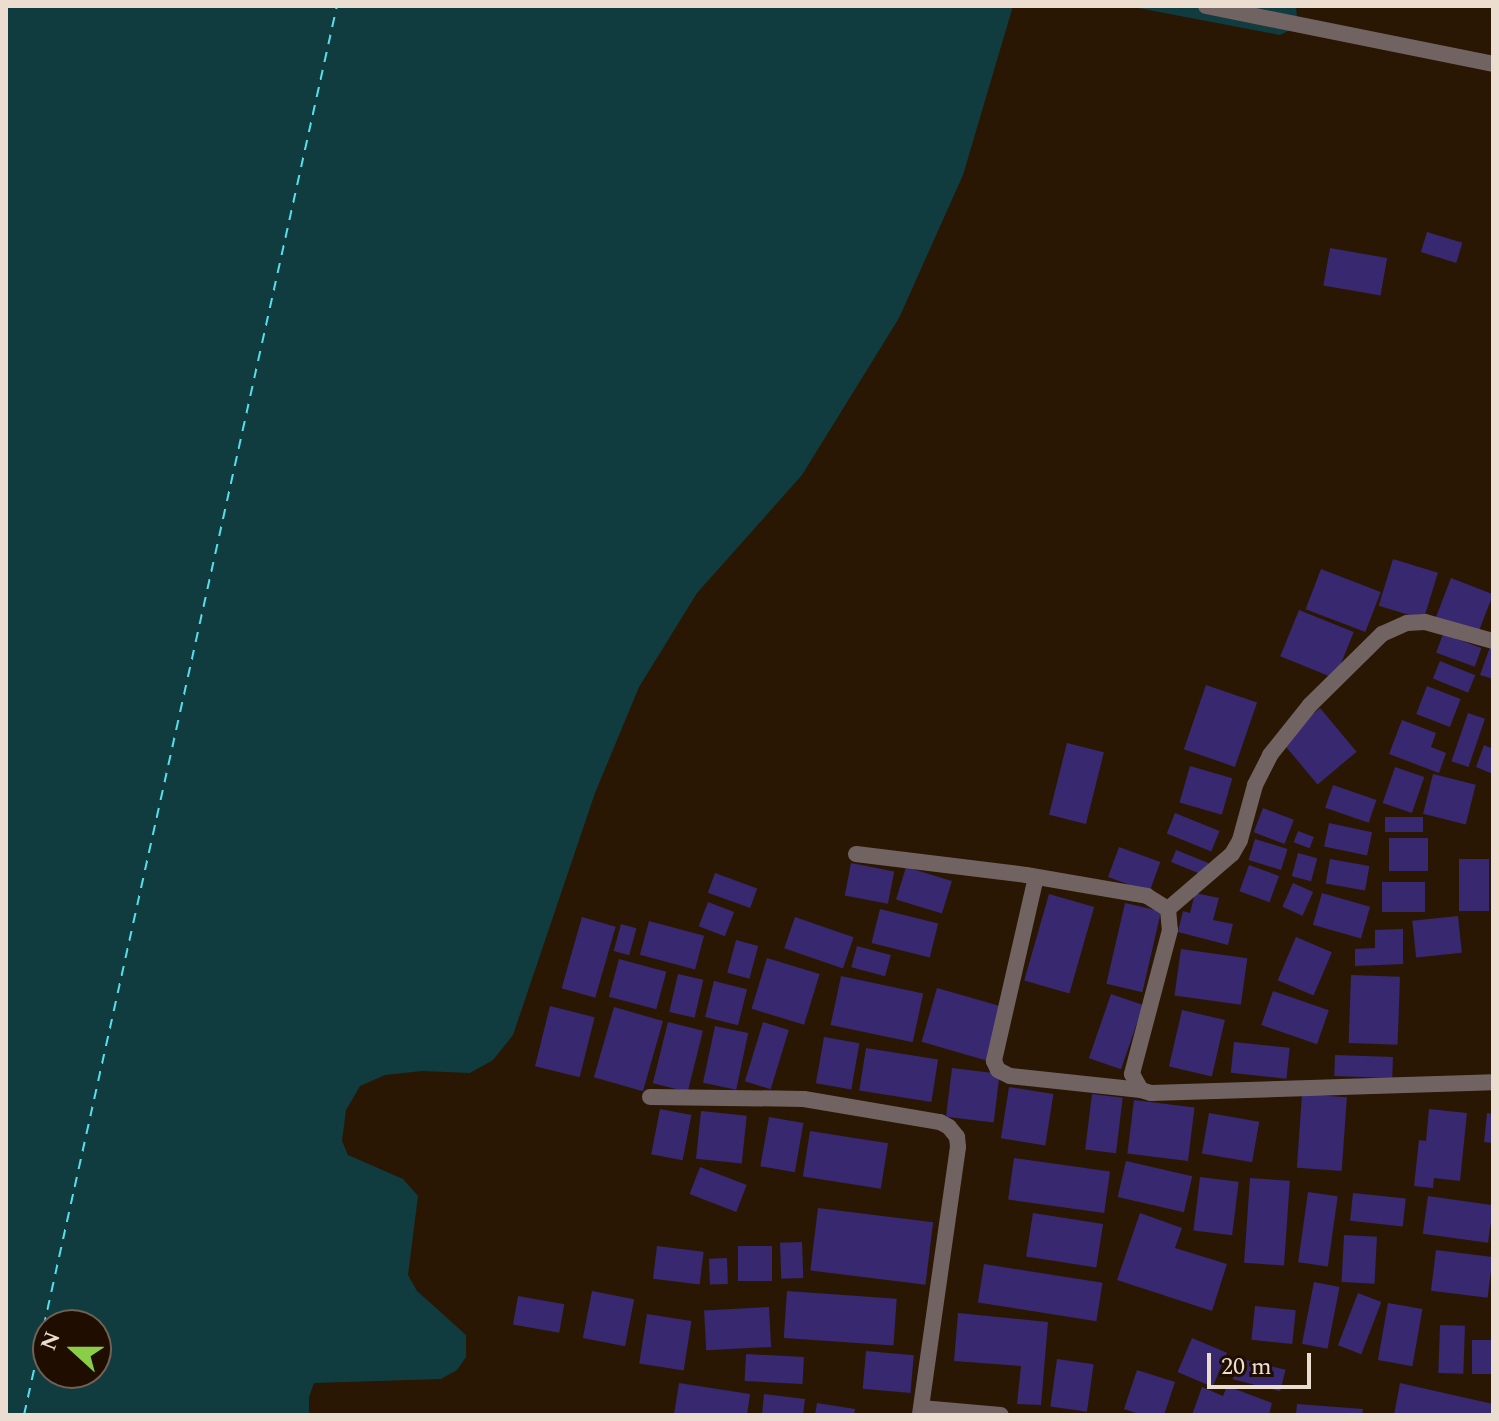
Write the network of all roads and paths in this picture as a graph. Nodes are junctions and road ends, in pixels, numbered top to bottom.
1 (1206, 6) edge
2 (1493, 64) edge
3 (1493, 641) edge
4 (856, 854) dead end
5 (1036, 877) junction
6 (1168, 909) junction
7 (1493, 1082) edge
8 (1141, 1090) junction
9 (650, 1097) dead end
10 (921, 1412) edge
11 (1001, 1415) edge

1 - 2 street
3 - 6 street
4 - 5 street
5 - 6 street
5 - 8 street
6 - 8 street
7 - 8 street
9 - 10 street
10 - 11 street

